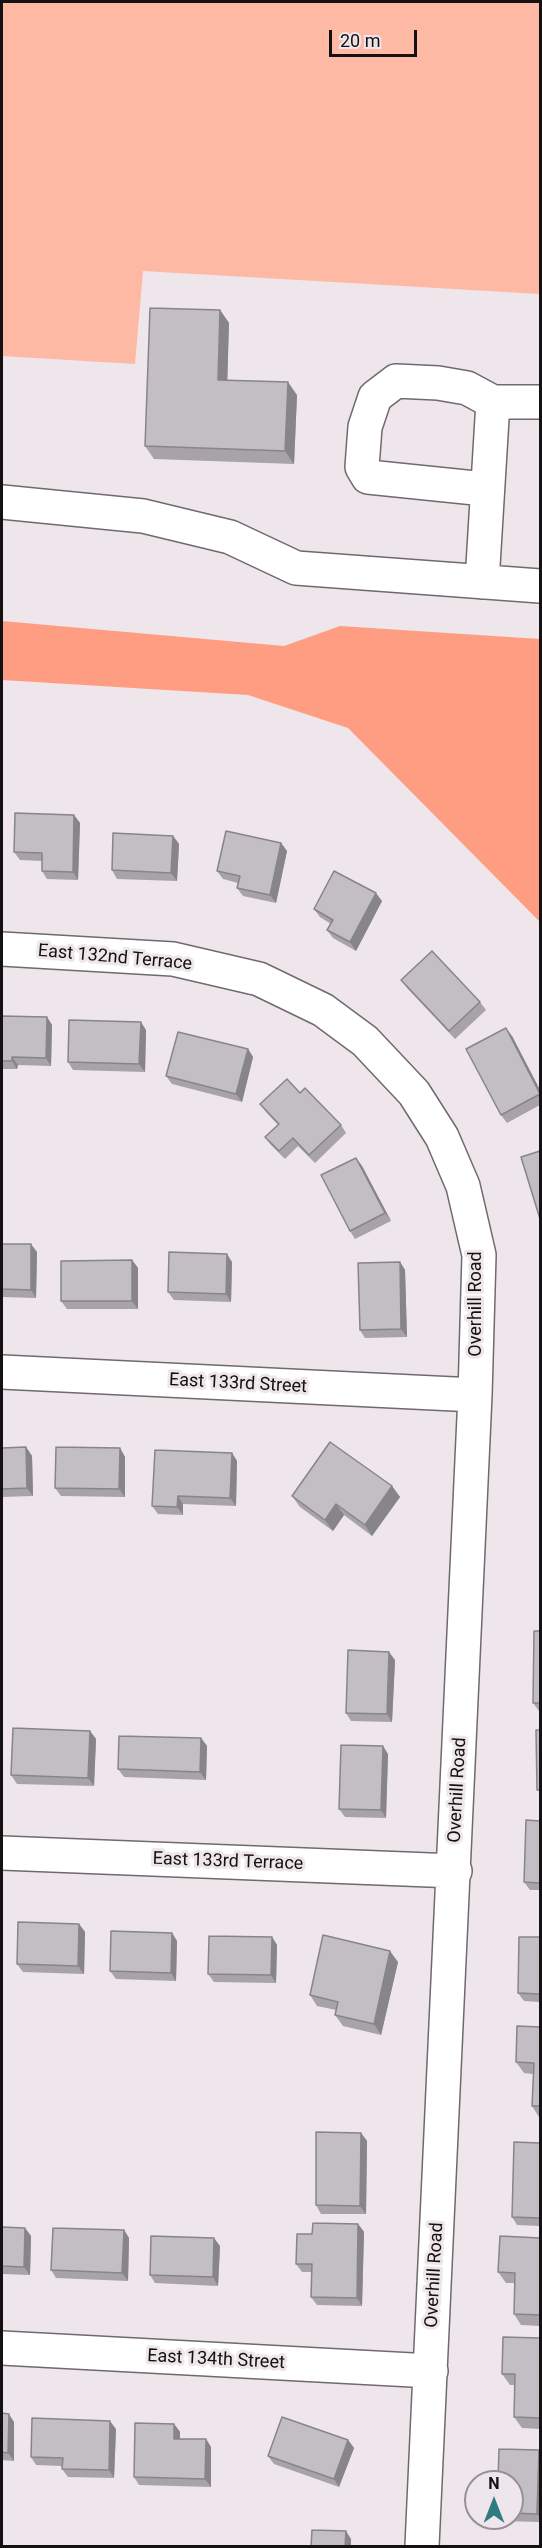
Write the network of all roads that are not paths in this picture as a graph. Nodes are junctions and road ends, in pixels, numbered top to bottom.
1 (493, 402) junction
2 (540, 402) edge
3 (485, 489) junction
4 (2, 502) edge
5 (482, 582) junction
6 (540, 586) edge
7 (2, 949) edge
8 (382, 1059) joint
9 (2, 1372) edge
10 (475, 1395) junction
11 (2, 1853) edge
12 (454, 1871) junction
13 (2, 2348) edge
14 (431, 2371) junction
15 (422, 2547) edge

1 - 2 street
1 - 3 street
1 - 3 street
3 - 5 street
4 - 5 street
5 - 6 street
7 - 8 street, East 132nd Terrace
8 - 10 street, Overhill Road
9 - 10 street, East 133rd Street
10 - 12 street, Overhill Road
11 - 12 street, East 133rd Terrace
12 - 14 street, Overhill Road
13 - 14 street, East 134th Street
14 - 15 street, Overhill Road

